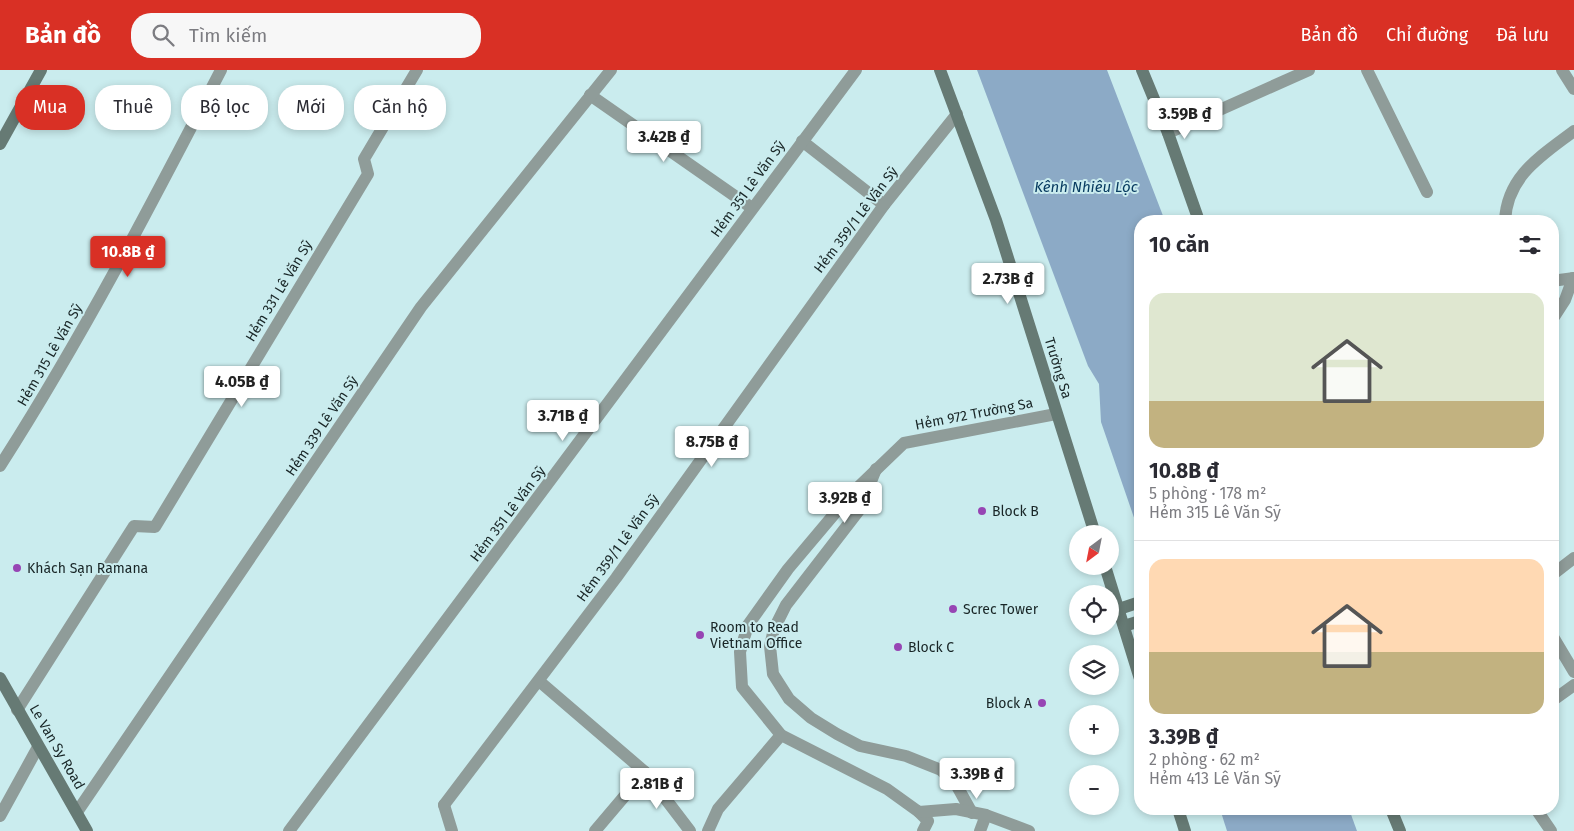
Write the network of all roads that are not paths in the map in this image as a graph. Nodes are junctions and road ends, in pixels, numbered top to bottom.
1 (41, 70) edge
2 (221, 70) edge
3 (417, 70) edge
4 (611, 70) edge
5 (856, 70) edge
6 (940, 70) edge
7 (1309, 70) edge
8 (1367, 70) edge
9 (1562, 70) edge
10 (1145, 71) edge
11 (1574, 89) edge
12 (590, 95) junction
13 (957, 114) junction
14 (1574, 131) edge
15 (1168, 133) junction
16 (802, 141) junction
17 (0, 144) edge
18 (1427, 192) dead end
19 (884, 205) junction
20 (752, 208) junction
21 (1198, 215) edge
22 (1505, 215) edge
23 (1573, 278) edge
24 (1559, 280) edge
25 (1559, 309) edge
26 (1056, 414) junction
27 (0, 466) edge
28 (876, 469) junction
29 (1092, 525) edge
30 (1574, 558) edge
31 (1559, 569) edge
32 (1134, 604) edge
33 (1119, 609) joint
34 (1134, 623) edge
35 (1124, 626) junction
36 (1559, 647) edge
37 (1134, 659) edge
38 (1574, 672) edge
39 (0, 678) edge
40 (539, 681) junction
41 (1574, 685) edge
42 (1559, 696) edge
43 (17, 710) junction
44 (781, 735) junction
45 (38, 747) junction
46 (645, 772) junction
47 (77, 812) junction
48 (919, 812) junction
49 (972, 813) junction
50 (986, 815) junction
51 (1180, 815) edge
52 (1396, 815) edge
53 (1540, 815) edge
54 (0, 816) edge
55 (87, 831) edge
56 (289, 831) edge
57 (452, 831) edge
58 (596, 831) edge
59 (690, 831) edge
60 (708, 831) edge
61 (924, 831) edge
62 (980, 831) edge
63 (1029, 831) edge
64 (1185, 831) edge
65 (1400, 831) edge
66 (1551, 831) edge

1 - 17 street
2 - 27 street, Hẻm 315 Lê Văn Sỹ
3 - 43 street, Hẻm 331 Lê Văn Sỹ
4 - 12 street, Hẻm 339 Lê Văn Sỹ
5 - 16 street, Hẻm 351 Lê Văn Sỹ
6 - 13 street, Trường Sa
7 - 15 street
8 - 18 street
9 - 11 street
10 - 15 street
12 - 20 street
12 - 47 street, Hẻm 339 Lê Văn Sỹ
13 - 19 street, Hẻm 359/1 Lê Văn Sỹ
13 - 26 street, Trường Sa
14 - 22 street
15 - 21 street
16 - 19 street
16 - 20 street, Hẻm 351 Lê Văn Sỹ
19 - 40 street, Hẻm 359/1 Lê Văn Sỹ
20 - 56 street, Hẻm 351 Lê Văn Sỹ
23 - 24 street
23 - 25 street
26 - 28 street, Hẻm 972 Trường Sa
26 - 29 street, Trường Sa
28 - 44 street, Hẻm 972 Trường Sa
28 - 49 street
30 - 31 street
32 - 33 street
33 - 35 street
34 - 35 street
35 - 37 street
36 - 38 street
39 - 43 street, Le Van Sy Road
40 - 46 street
40 - 57 street, Hẻm 359/1 Lê Văn Sỹ
41 - 42 street
43 - 45 street, Le Van Sy Road
44 - 48 street
44 - 60 street
45 - 47 street, Le Van Sy Road
45 - 54 street
46 - 58 street
46 - 59 street
47 - 55 street, Le Van Sy Road
48 - 49 street
48 - 61 street
49 - 50 street
50 - 62 street
50 - 63 street
51 - 64 street
52 - 65 street
53 - 66 street

